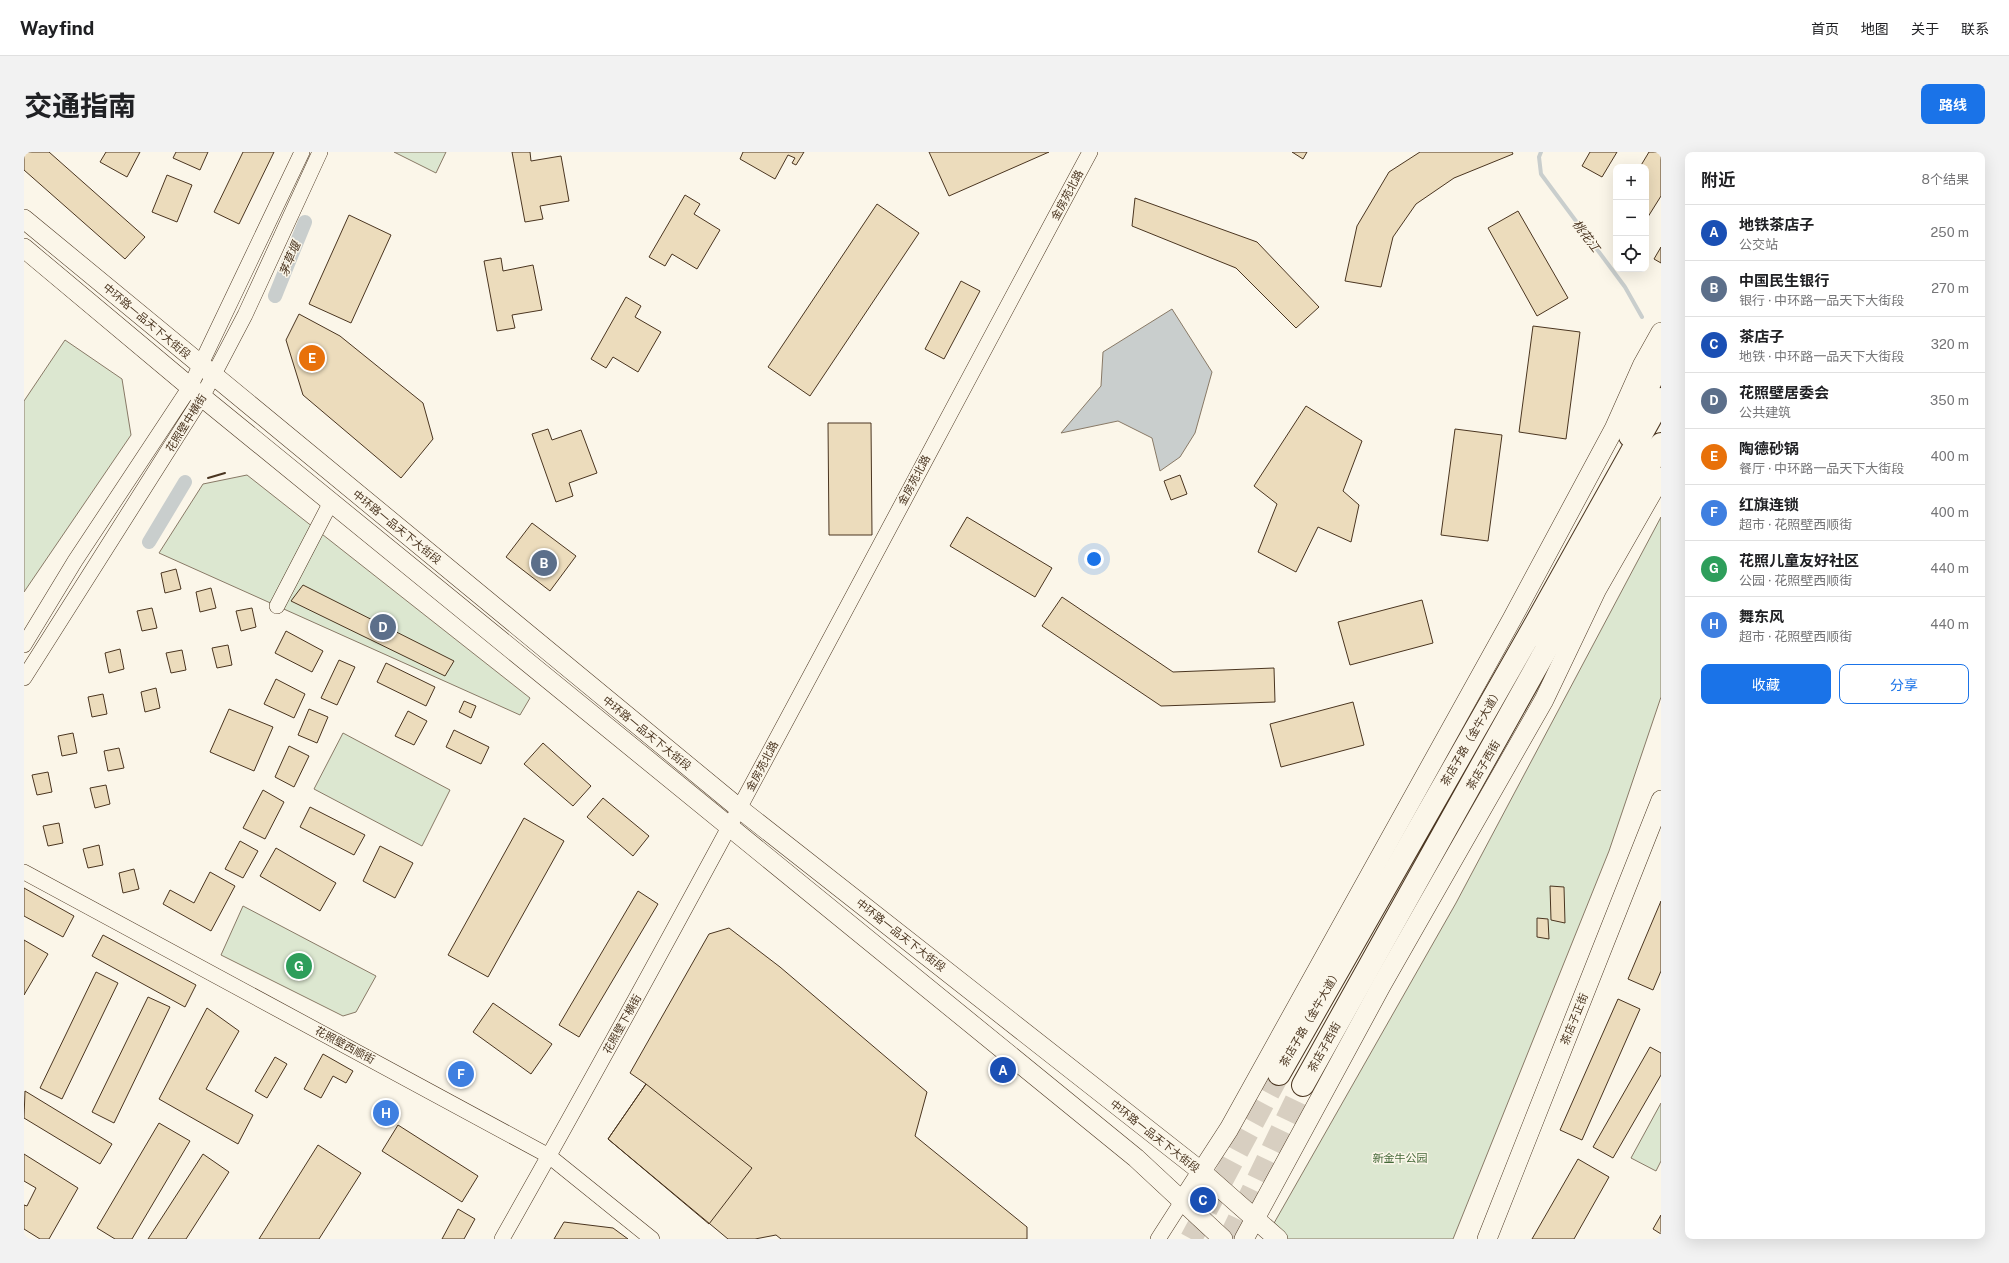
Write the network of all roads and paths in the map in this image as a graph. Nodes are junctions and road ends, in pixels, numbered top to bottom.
1 (302, 152) edge
2 (320, 152) edge
3 (1090, 152) edge
4 (24, 219) edge
5 (24, 248) edge
6 (1661, 332) edge
7 (1661, 360) edge
8 (207, 371) junction
9 (196, 392) junction
10 (1661, 399) edge
11 (1614, 429) junction
12 (1661, 444) edge
13 (1661, 477) edge
14 (1617, 478) junction
15 (331, 502) junction
16 (277, 606) dead end
17 (1536, 623) junction
18 (24, 645) edge
19 (24, 678) edge
20 (1661, 800) edge
21 (740, 809) junction
22 (730, 828) junction
23 (24, 872) edge
24 (1279, 1074) tunnel mouth
25 (1303, 1085) tunnel mouth
26 (549, 1156) junction
27 (1202, 1172) junction
28 (1183, 1200) junction
29 (1256, 1220) junction
30 (502, 1239) edge
31 (652, 1239) edge
32 (1158, 1239) edge
33 (1223, 1239) edge
34 (1244, 1239) edge
35 (1278, 1239) edge
36 (1487, 1239) edge

1 - 8 street, 花照壁中横街
2 - 8 street, 花照壁中横街
3 - 21 street, 金房苑北路
4 - 8 main road, 中环路一品天下大街段
5 - 9 main road, 中环路一品天下大街段
6 - 11 main road
7 - 14 highway
8 - 9 street, 花照壁中横街
8 - 21 main road, 中环路一品天下大街段
9 - 15 main road, 中环路一品天下大街段
9 - 18 street, 花照壁中横街
9 - 19 street, 花照壁中横街
10 - 14 highway, 茶店子路（金牛大道）
11 - 17 main road
11 - 27 main road
12 - 25 highway, 茶店子西街
13 - 29 main road
14 - 17 highway, 茶店子路（金牛大道）
15 - 16 street
15 - 22 main road, 中环路一品天下大街段
17 - 24 highway, 茶店子路（金牛大道）
20 - 36 main road, 茶店子正街
21 - 22 street, 花照壁下横街
21 - 27 main road, 中环路一品天下大街段
22 - 26 street, 花照壁下横街
22 - 28 main road, 中环路一品天下大街段
23 - 26 street, 花照壁西顺街
26 - 30 street, 花照壁下横街
26 - 31 street, 花照壁西顺街
27 - 28 main road
27 - 29 main road, 中环路一品天下大街段
28 - 32 street
28 - 33 main road, 中环路一品天下大街段
29 - 34 main road
29 - 35 main road, 中环路一品天下大街段

